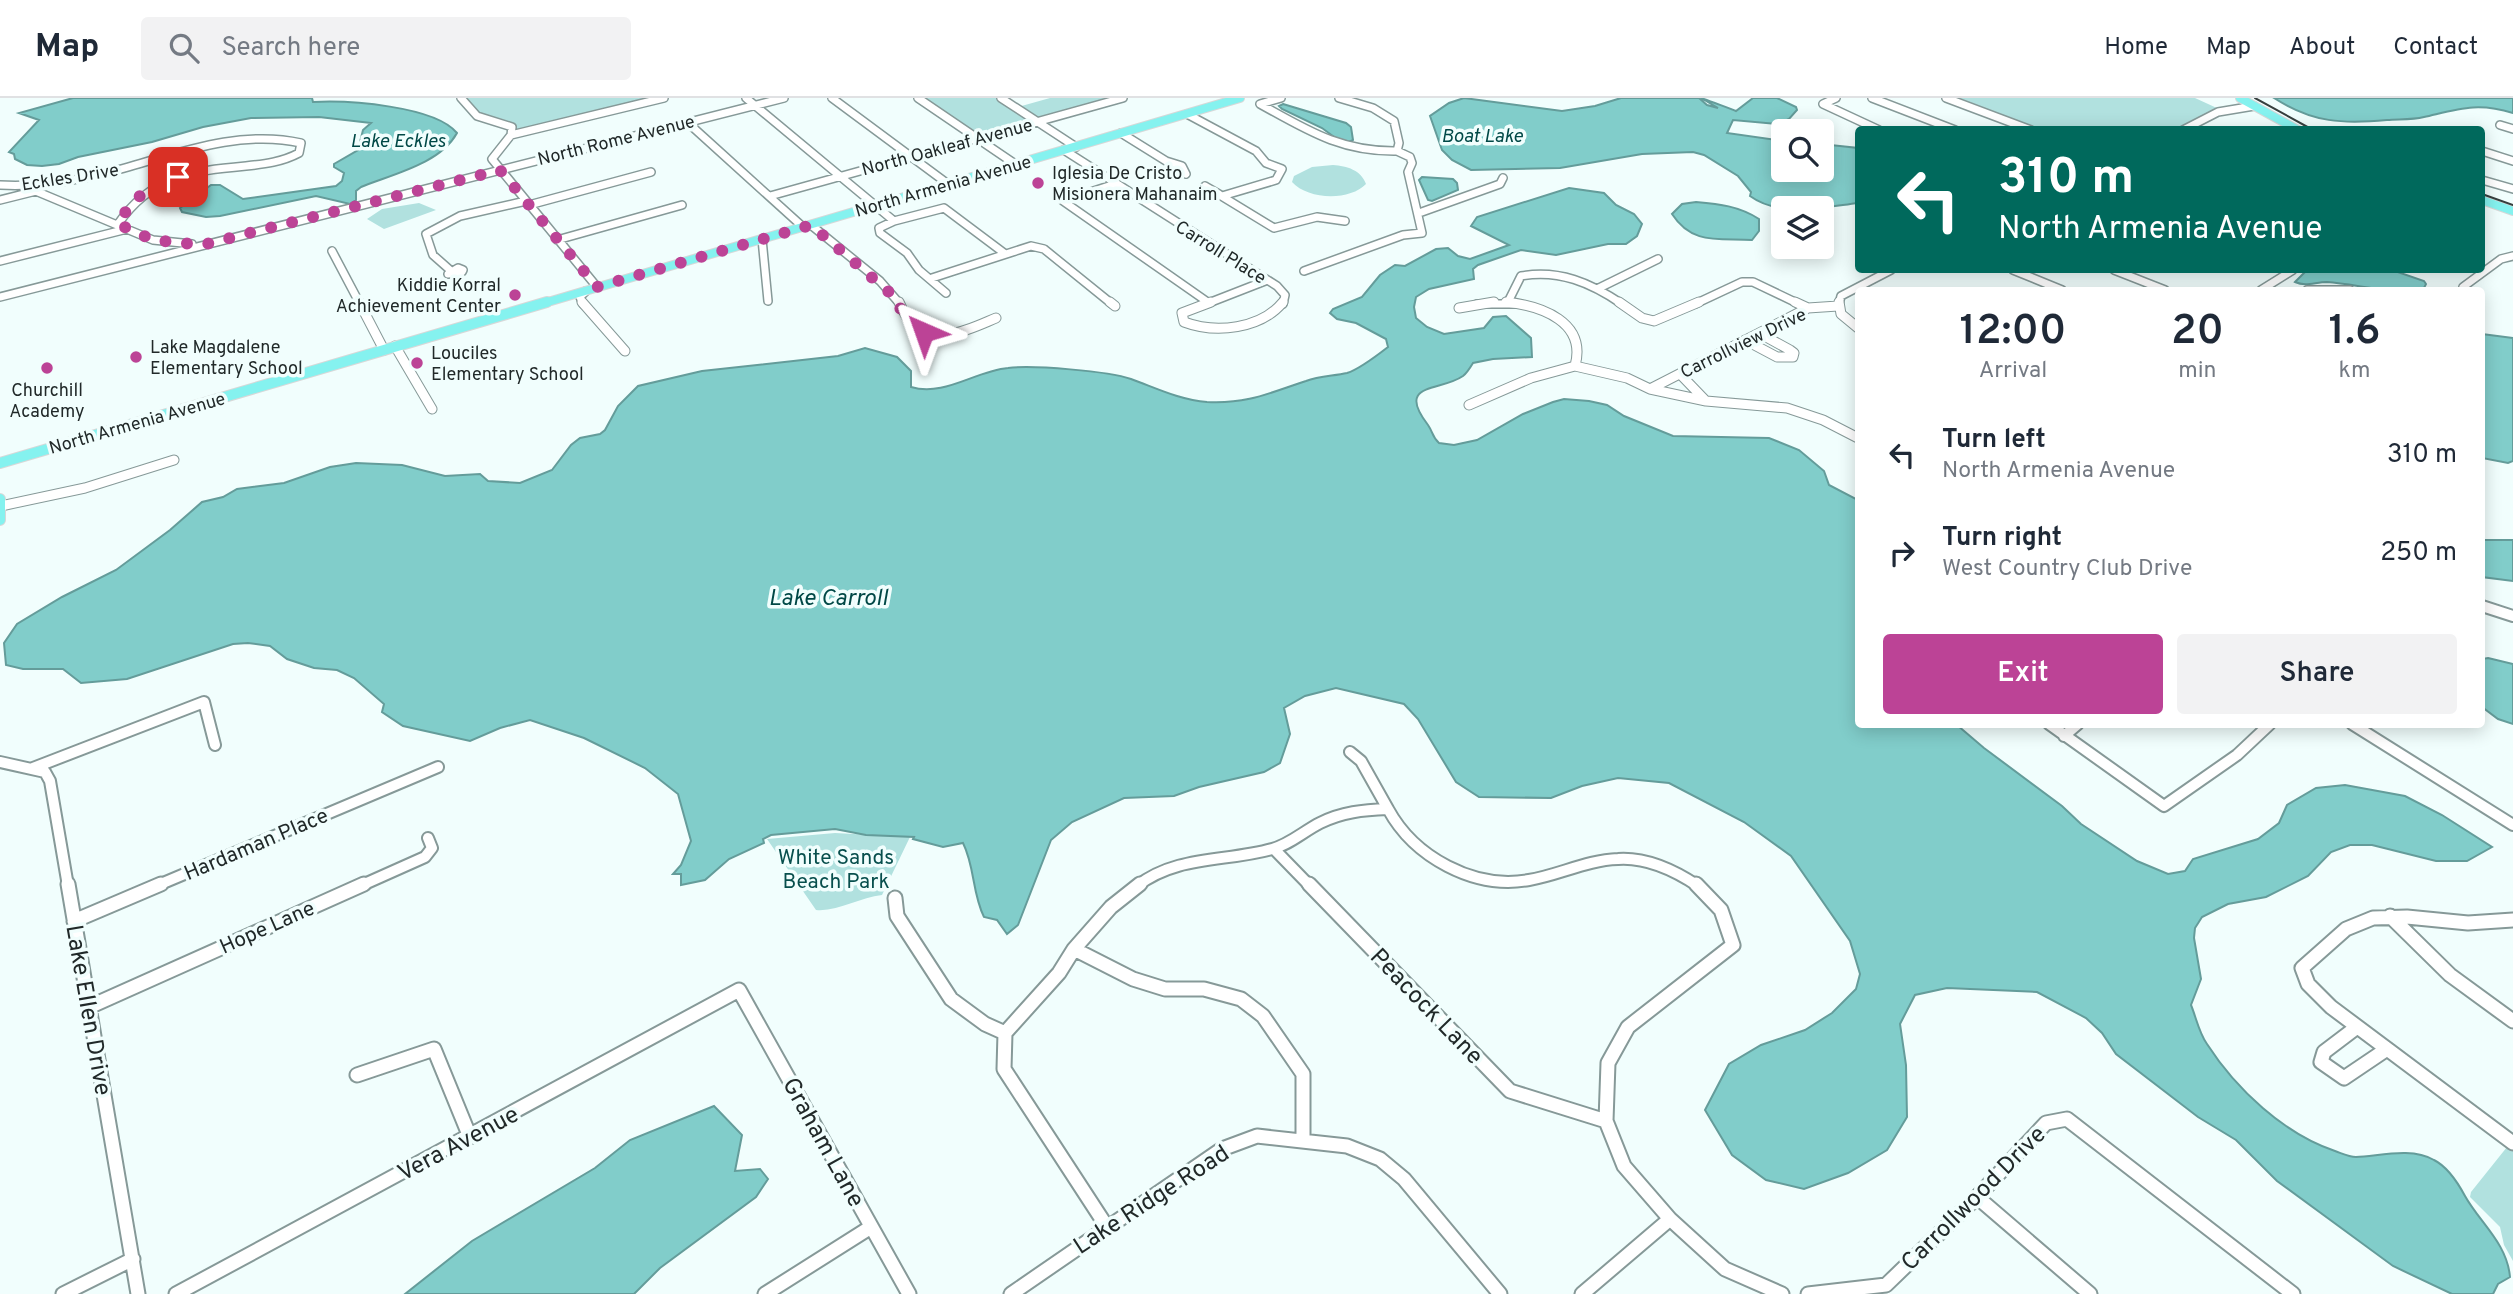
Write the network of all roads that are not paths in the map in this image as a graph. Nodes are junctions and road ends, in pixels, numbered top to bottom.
1 (461, 98) edge
2 (664, 98) edge
3 (746, 98) edge
4 (784, 98) edge
5 (832, 98) edge
6 (918, 98) edge
7 (1002, 98) edge
8 (1123, 98) edge
9 (1240, 98) edge
10 (1280, 98) edge
11 (1339, 98) edge
12 (1836, 98) edge
13 (1872, 98) edge
14 (1946, 98) edge
15 (2240, 98) edge
16 (755, 105) junction
17 (2254, 106) junction
18 (1184, 115) junction
19 (687, 122) junction
20 (1038, 122) junction
21 (2500, 125) dead end
22 (1870, 126) edge
23 (1945, 126) edge
24 (2020, 126) edge
25 (2190, 126) edge
26 (2291, 126) edge
27 (2513, 129) edge
28 (511, 135) junction
29 (1124, 135) junction
30 (978, 138) junction
31 (1076, 147) junction
32 (1064, 150) junction
33 (1397, 151) junction
34 (2485, 152) edge
35 (912, 157) junction
36 (2513, 162) edge
37 (1015, 164) junction
38 (500, 170) junction
39 (651, 172) dead end
40 (841, 176) junction
41 (1503, 178) dead end
42 (2485, 181) edge
43 (948, 184) junction
44 (1115, 184) junction
45 (0, 185) edge
46 (25, 186) junction
47 (2513, 189) edge
48 (36, 191) junction
49 (1221, 195) junction
50 (770, 196) junction
51 (0, 200) edge
52 (2485, 202) edge
53 (527, 203) junction
54 (682, 205) dead end
55 (876, 206) junction
56 (2513, 211) edge
57 (1419, 213) junction
58 (894, 221) junction
59 (1345, 221) dead end
60 (118, 224) junction
61 (807, 226) junction
62 (127, 229) junction
63 (762, 239) junction
64 (153, 240) junction
65 (557, 240) junction
66 (202, 245) junction
67 (332, 251) dead end
68 (1004, 253) junction
69 (2513, 256) edge
70 (152, 258) junction
71 (1658, 259) dead end
72 (0, 261) edge
73 (450, 270) dead end
74 (1304, 271) dead end
75 (2485, 272) edge
76 (1885, 273) edge
77 (2020, 273) edge
78 (2122, 273) edge
79 (2288, 273) edge
80 (2483, 273) edge
81 (932, 278) junction
82 (1265, 281) junction
83 (597, 287) junction
84 (1858, 287) edge
85 (2055, 287) edge
86 (2157, 287) edge
87 (2266, 287) edge
88 (2464, 287) edge
89 (1597, 289) junction
90 (1855, 289) edge
91 (586, 291) junction
92 (946, 293) dead end
93 (0, 297) edge
94 (768, 301) dead end
95 (1508, 302) junction
96 (1209, 303) junction
97 (1115, 306) dead end
98 (1838, 306) junction
99 (1459, 308) dead end
100 (1808, 309) junction
101 (996, 318) dead end
102 (1855, 326) edge
103 (1759, 333) junction
104 (1745, 340) junction
105 (395, 346) junction
106 (384, 350) junction
107 (625, 351) dead end
108 (1575, 366) junction
109 (1680, 374) junction
110 (1650, 389) junction
111 (1706, 401) junction
112 (1469, 405) dead end
113 (432, 409) dead end
114 (1855, 436) edge
115 (174, 460) dead end
116 (0, 463) edge
117 (0, 509) edge
118 (0, 520) edge
119 (2485, 607) edge
120 (2513, 616) edge
121 (2054, 728) edge
122 (2073, 728) edge
123 (2266, 728) edge
124 (2358, 728) edge
125 (2064, 736) junction
126 (215, 745) dead end
127 (1350, 752) dead end
128 (0, 762) edge
129 (438, 767) dead end
130 (33, 768) junction
131 (1388, 809) junction
132 (2511, 822) edge
133 (428, 838) dead end
134 (1275, 849) junction
135 (895, 898) dead end
136 (2390, 916) junction
137 (2513, 920) edge
138 (74, 921) junction
139 (1074, 949) junction
140 (739, 990) joint
141 (89, 1007) junction
142 (2513, 1021) edge
143 (2357, 1027) junction
144 (1005, 1033) junction
145 (2387, 1049) junction
146 (357, 1075) dead end
147 (1606, 1121) junction
148 (470, 1137) junction
149 (1303, 1139) junction
150 (2513, 1143) edge
151 (1977, 1197) junction
152 (1670, 1219) junction
153 (871, 1227) junction
154 (1107, 1227) junction
155 (133, 1259) junction
156 (1891, 1289) edge
157 (63, 1294) edge
158 (138, 1294) edge
159 (176, 1294) edge
160 (765, 1294) edge
161 (909, 1294) edge
162 (1011, 1294) edge
163 (1500, 1294) edge
164 (1583, 1294) edge
165 (1782, 1294) edge
166 (1808, 1294) edge
167 (2090, 1294) edge
168 (2293, 1294) edge

1 - 28 street
2 - 28 street
3 - 16 street
4 - 16 street, North Rome Avenue
5 - 35 street
6 - 30 street
7 - 20 street
8 - 20 street, North Oakleaf Avenue
9 - 18 main road, North Armenia Avenue
10 - 33 street
11 - 33 street
12 - 22 street
13 - 23 street
14 - 24 street
15 - 17 main road
16 - 19 street, North Rome Avenue
16 - 40 street
17 - 25 street
17 - 26 main road
18 - 29 main road, North Armenia Avenue
18 - 49 street
19 - 38 street, North Rome Avenue
19 - 50 street
20 - 30 street, North Oakleaf Avenue
20 - 31 street
21 - 27 street
28 - 38 street
29 - 31 main road, North Armenia Avenue
29 - 49 street
30 - 35 street, North Oakleaf Avenue
30 - 37 street
31 - 32 main road, North Armenia Avenue
32 - 37 main road, North Armenia Avenue
32 - 44 street, Carroll Place
33 - 57 street
34 - 36 street
35 - 40 street, North Oakleaf Avenue
35 - 43 street
37 - 43 main road, North Armenia Avenue
38 - 53 street
38 - 66 street, North Rome Avenue
39 - 53 street
40 - 50 street, North Oakleaf Avenue
40 - 55 street
41 - 57 street
42 - 47 street
43 - 55 main road, North Armenia Avenue
44 - 82 street, Carroll Place
44 - 96 street
45 - 46 street, Eckles Drive
46 - 48 street
46 - 60 street, Eckles Drive
48 - 51 street
48 - 60 street
49 - 59 street
50 - 61 street
52 - 56 main road
53 - 65 street
53 - 73 street
54 - 65 street
55 - 58 street
55 - 61 main road, North Armenia Avenue
57 - 74 street
58 - 68 street
58 - 81 street
60 - 62 street
61 - 63 main road, North Armenia Avenue
61 - 101 street
62 - 64 street
62 - 72 street
63 - 83 main road, North Armenia Avenue
63 - 94 street
64 - 66 street
64 - 70 street
65 - 83 street
66 - 70 street, North Rome Avenue
67 - 106 street
68 - 81 street
68 - 97 street
69 - 75 street
70 - 93 street, North Rome Avenue
71 - 89 street
76 - 84 street
77 - 85 street
78 - 86 street
79 - 87 street
80 - 88 street
81 - 92 street
82 - 96 street
82 - 96 street, Carroll Place
83 - 91 main road, North Armenia Avenue
89 - 95 street
89 - 100 street
90 - 98 street
91 - 105 main road, North Armenia Avenue
91 - 107 street
95 - 99 street
95 - 108 street
98 - 100 street, Carrollview Drive
98 - 102 street
100 - 103 street, Carrollview Drive
103 - 104 street, Carrollview Drive
103 - 104 street
104 - 109 street, Carrollview Drive
105 - 106 main road, North Armenia Avenue
105 - 113 street
106 - 116 main road, North Armenia Avenue
108 - 110 street
108 - 112 street
109 - 110 street, Carrollview Drive
109 - 111 street
110 - 111 street
111 - 114 street
115 - 117 street
117 - 118 main road
119 - 120 street
121 - 125 street
122 - 125 street
123 - 125 street
124 - 132 street
126 - 130 street
127 - 131 street
128 - 130 street
129 - 138 street, Hardaman Place
130 - 138 street, Lake Ellen Drive
131 - 134 street
131 - 147 street
133 - 141 street, Hope Lane
134 - 139 street
134 - 147 street, Peacock Lane
135 - 144 street
136 - 137 street
136 - 142 street
136 - 143 street
138 - 141 street, Lake Ellen Drive
139 - 144 street
139 - 149 street
140 - 148 street, Vera Avenue
140 - 153 street, Graham Lane
141 - 155 street, Lake Ellen Drive
143 - 145 street
143 - 145 street
144 - 154 street
145 - 150 street
146 - 148 street
147 - 152 street
148 - 159 street, Vera Avenue
149 - 154 street, Lake Ridge Road
149 - 163 street, Lake Ridge Road
151 - 156 street, Carrollwood Drive
151 - 167 street
151 - 168 street, Carrollwood Drive
152 - 164 street
152 - 165 street
153 - 160 street
153 - 161 street, Graham Lane
154 - 162 street, Lake Ridge Road
155 - 157 street
155 - 158 street, Lake Ellen Drive
156 - 166 street, Carrollwood Drive

